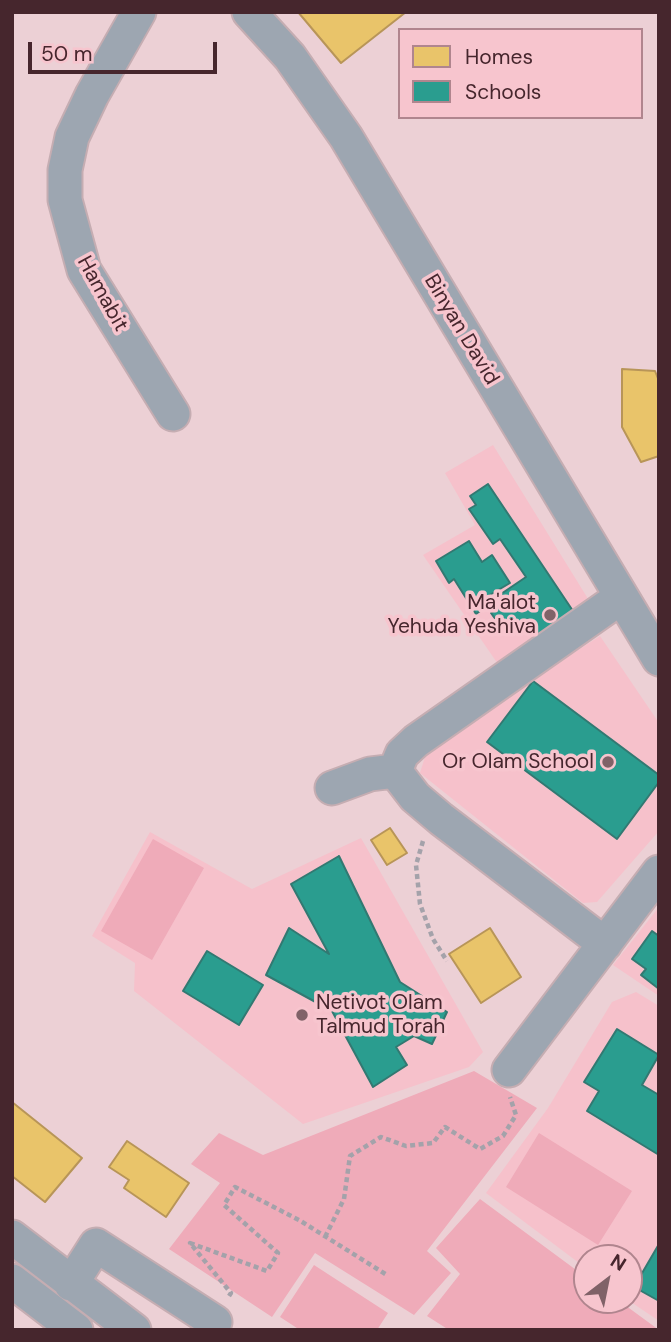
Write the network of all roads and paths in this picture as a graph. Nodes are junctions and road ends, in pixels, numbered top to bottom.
1 (139, 12) edge
2 (249, 12) edge
3 (173, 414) dead end
4 (620, 598) junction
5 (659, 659) edge
6 (395, 771) junction
7 (332, 788) dead end
8 (441, 819) junction
9 (659, 872) edge
10 (606, 944) junction
11 (447, 961) dead end
12 (509, 1070) joint
13 (12, 1237) edge
14 (325, 1237) junction
15 (387, 1276) dead end
16 (12, 1281) edge
17 (71, 1284) junction
18 (42, 1320) edge
19 (215, 1322) joint
20 (76, 1330) edge
21 (134, 1330) edge

1 - 3 street, Hamabit
2 - 4 street, Binyan David
4 - 5 street, Binyan David
4 - 6 street
6 - 7 street
6 - 8 street
8 - 10 street
8 - 11 path
9 - 10 street
10 - 12 street
12 - 14 path
13 - 17 street
14 - 15 path
14 - 19 path
16 - 18 street
17 - 19 street
17 - 21 street
18 - 20 street

